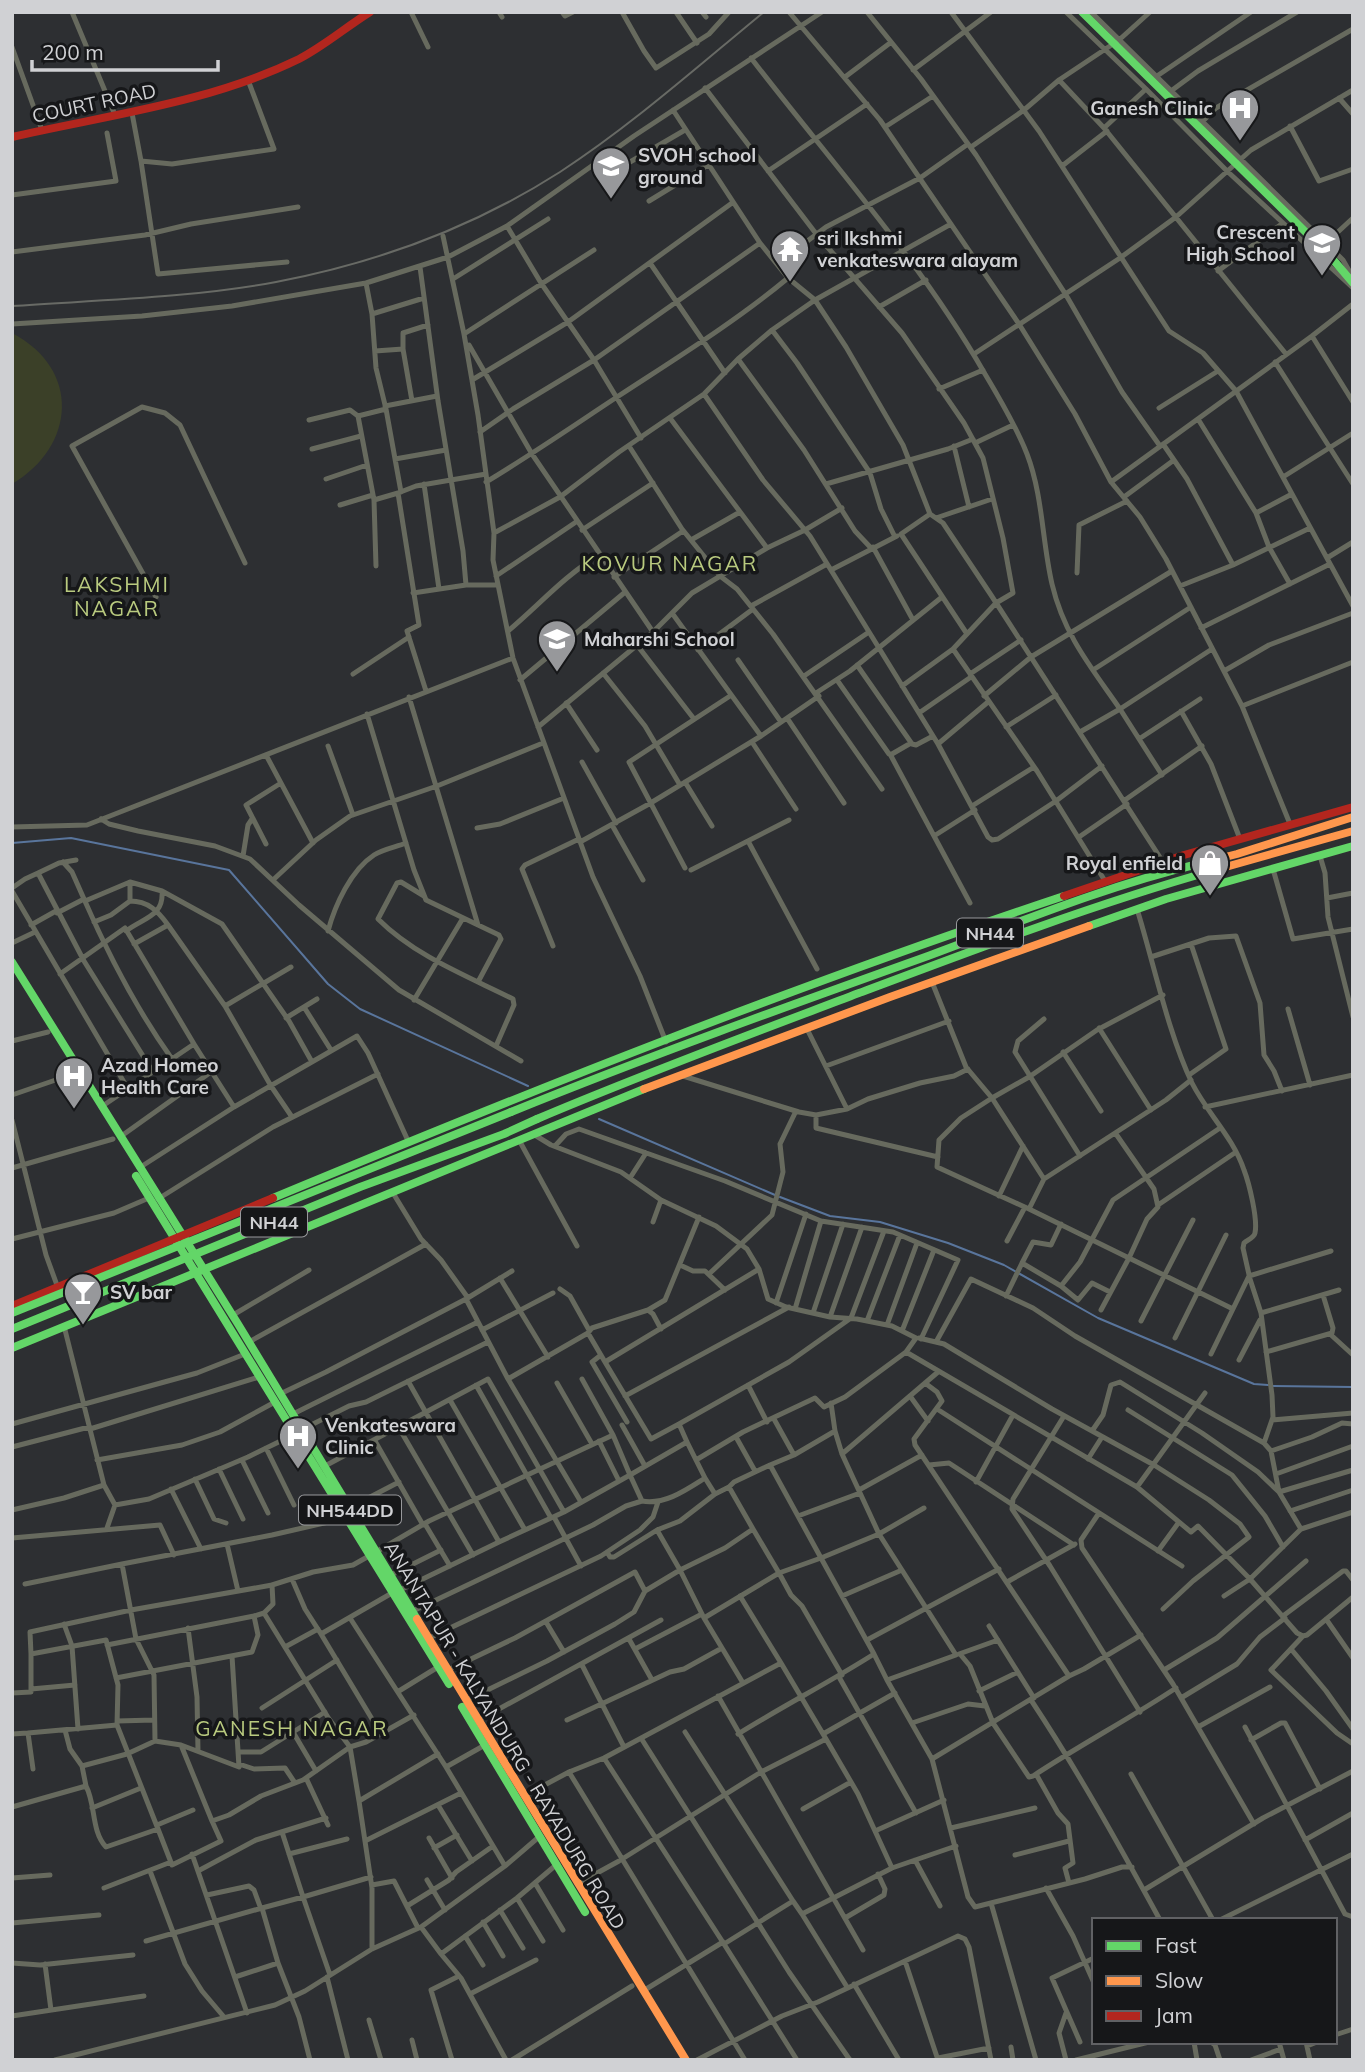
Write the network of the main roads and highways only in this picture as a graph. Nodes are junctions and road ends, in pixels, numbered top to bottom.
1 (370, 12) edge
2 (1082, 12) edge
3 (12, 137) edge
4 (1352, 280) edge
5 (1353, 807) edge
6 (1353, 817) edge
7 (1353, 831) edge
8 (1353, 846) edge
9 (12, 962) edge
10 (12, 972) edge
11 (745, 1012) junction
12 (748, 1022) junction
13 (116, 1138) junction
14 (153, 1199) junction
15 (177, 1237) junction
16 (199, 1270) junction
17 (12, 1306) edge
18 (12, 1313) edge
19 (12, 1329) edge
20 (12, 1348) edge
21 (277, 1398) junction
22 (298, 1432) junction
23 (373, 1554) junction
24 (396, 1591) junction
25 (444, 1667) junction
26 (543, 1834) junction
27 (678, 2060) edge
28 (686, 2060) edge

1 - 3 main road, COURT ROAD
2 - 4 main road, bridge
5 - 11 main road
6 - 12 main road, NH44
7 - 19 main road, NH44, bridge
8 - 16 main road
9 - 13 main road, ANANTAPUR - KALYANDURG - RAYADURG ROAD / NH544DD
10 - 13 main road, ANANTAPUR - KALYANDURG - RAYADURG ROAD / NH544DD
11 - 12 main road
11 - 15 main road
12 - 18 main road, NH44, bridge
13 - 14 main road, ANANTAPUR - KALYANDURG - RAYADURG ROAD / NH544DD
13 - 14 main road, ANANTAPUR - KALYANDURG - RAYADURG ROAD / NH544DD
14 - 15 main road, ANANTAPUR - KALYANDURG - RAYADURG ROAD / NH544DD
15 - 16 main road, ANANTAPUR - KALYANDURG - RAYADURG ROAD / NH544DD
15 - 17 main road
16 - 20 main road
16 - 21 main road, ANANTAPUR - KALYANDURG - RAYADURG ROAD / NH544DD
16 - 21 main road, ANANTAPUR - KALYANDURG - RAYADURG ROAD / NH544DD
21 - 22 main road, ANANTAPUR - KALYANDURG - RAYADURG ROAD / NH544DD
21 - 22 main road, ANANTAPUR - KALYANDURG - RAYADURG ROAD / NH544DD
22 - 23 main road, ANANTAPUR - KALYANDURG - RAYADURG ROAD / NH544DD
22 - 23 main road, ANANTAPUR - KALYANDURG - RAYADURG ROAD / NH544DD
23 - 24 main road, ANANTAPUR - KALYANDURG - RAYADURG ROAD / NH544DD
23 - 24 main road, ANANTAPUR - KALYANDURG - RAYADURG ROAD / NH544DD
24 - 25 main road, ANANTAPUR - KALYANDURG - RAYADURG ROAD / NH544DD
24 - 25 main road, ANANTAPUR - KALYANDURG - RAYADURG ROAD / NH544DD
25 - 26 main road, ANANTAPUR - KALYANDURG - RAYADURG ROAD / NH544DD
25 - 26 main road, ANANTAPUR - KALYANDURG - RAYADURG ROAD / NH544DD
26 - 27 main road, ANANTAPUR - KALYANDURG - RAYADURG ROAD / NH544DD
26 - 28 main road, ANANTAPUR - KALYANDURG - RAYADURG ROAD / NH544DD

